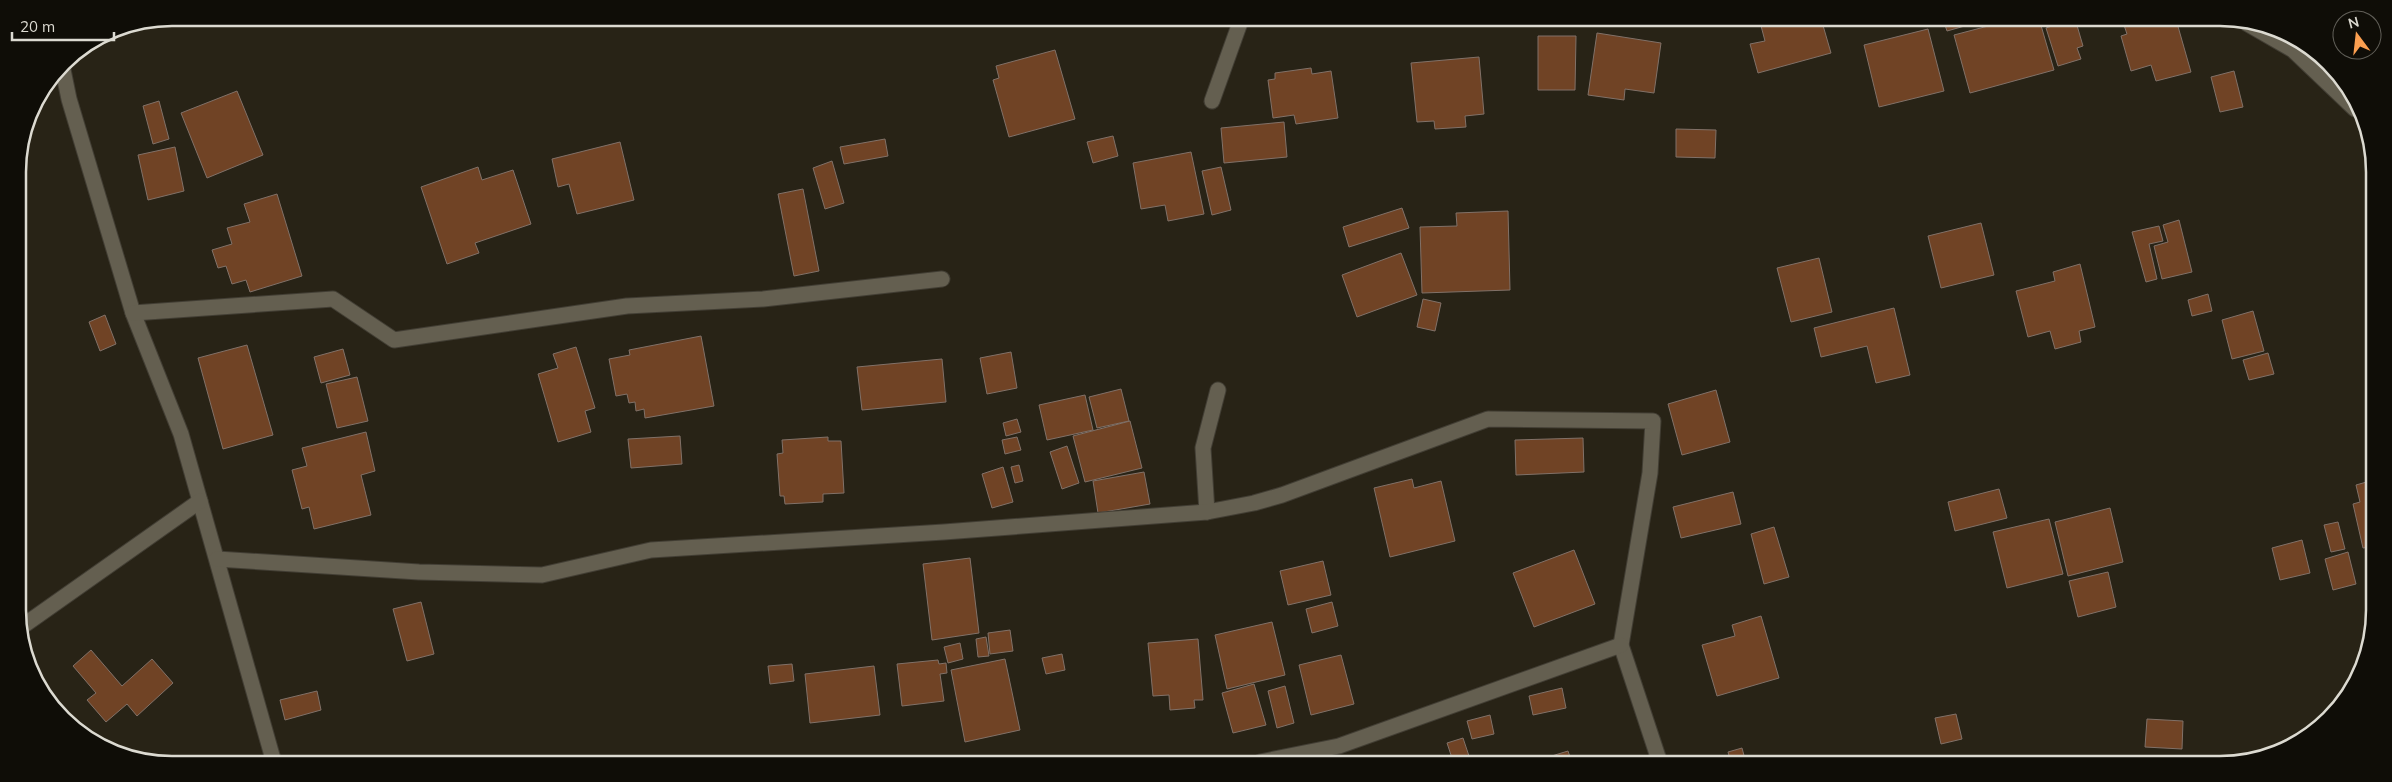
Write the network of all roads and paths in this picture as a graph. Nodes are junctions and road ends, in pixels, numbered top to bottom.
1 (1239, 26) edge
2 (2263, 33) edge
3 (64, 74) edge
4 (1212, 101) dead end
5 (2347, 102) edge
6 (942, 279) dead end
7 (133, 313) junction
8 (1218, 390) dead end
9 (200, 501) junction
10 (1207, 512) junction
11 (217, 559) junction
12 (27, 623) edge
13 (1621, 645) junction
14 (1292, 755) edge
15 (1657, 755) edge
16 (272, 756) edge

1 - 4 street
2 - 5 street
3 - 7 street
6 - 7 street
7 - 9 street
8 - 10 street
9 - 11 street
9 - 12 street
10 - 11 street
10 - 13 street
11 - 16 street
13 - 14 street
13 - 15 street

